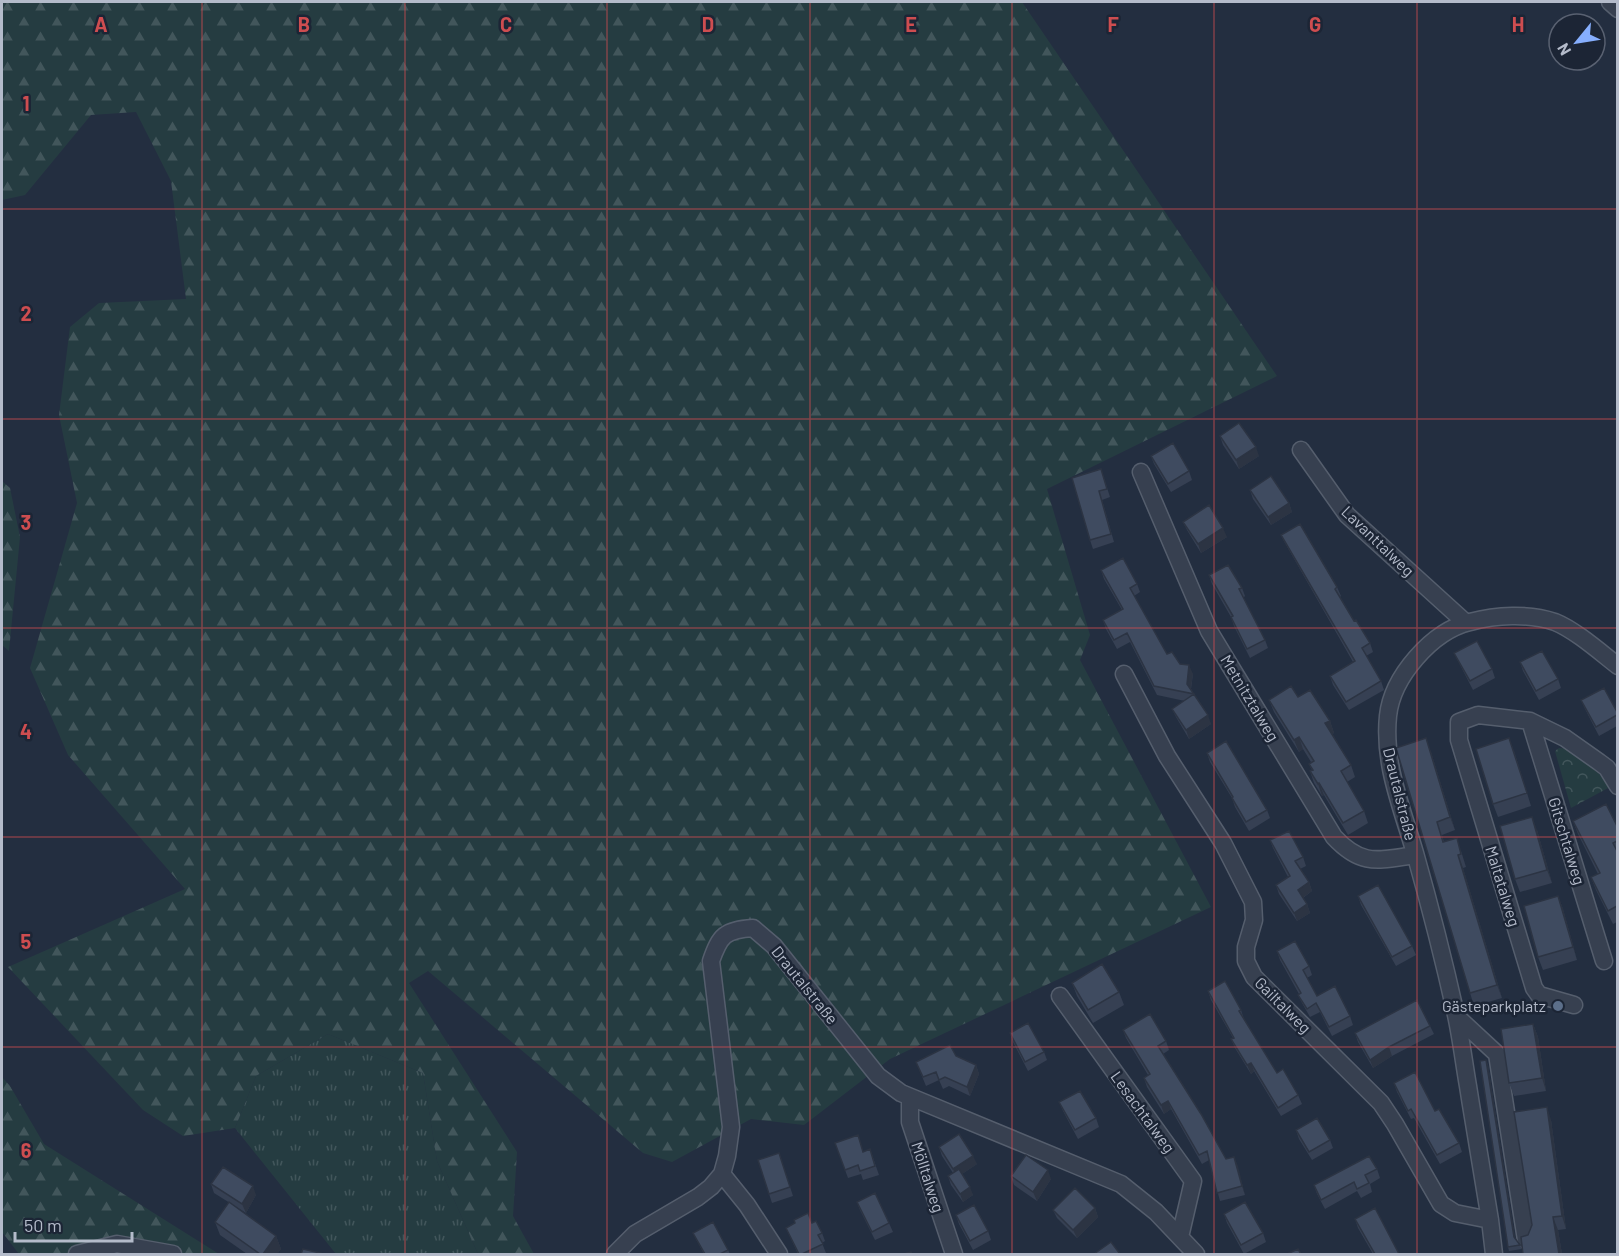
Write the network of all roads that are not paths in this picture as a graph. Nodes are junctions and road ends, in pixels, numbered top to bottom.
1 (1610, 2) edge
2 (1617, 9) edge
3 (1301, 450) dead end
4 (1141, 472) dead end
5 (1466, 623) junction
6 (1617, 666) edge
7 (1124, 674) dead end
8 (1530, 721) junction
9 (1612, 765) edge
10 (1617, 786) edge
11 (1415, 855) junction
12 (1604, 961) dead end
13 (1060, 996) dead end
14 (1574, 1005) dead end
15 (1456, 1017) junction
16 (910, 1097) junction
17 (722, 1174) junction
18 (1490, 1220) junction
19 (1180, 1237) junction
20 (1526, 1240) edge
21 (77, 1254) edge
22 (173, 1254) edge
23 (615, 1254) edge
24 (779, 1254) edge
25 (954, 1254) edge
26 (1196, 1254) edge
27 (1494, 1254) edge

1 - 2 street
3 - 5 street, Lavanttalweg
4 - 11 street, Metnitztalweg
5 - 6 street, Drautalstraße
5 - 11 street, Drautalstraße
7 - 18 street, Gailtalweg
8 - 9 street
8 - 12 street, Gitschtalweg
8 - 14 street, Maltatalweg
9 - 10 street
11 - 15 street, Drautalstraße
13 - 19 street, Lesachtalweg
15 - 18 street, Drautalstraße
15 - 20 street
16 - 17 street, Drautalstraße
16 - 19 street, Drautalstraße
16 - 25 street, Mölltalweg
17 - 23 street
17 - 24 street
18 - 27 street, Drautalstraße
19 - 26 street, Drautalstraße
21 - 22 street

